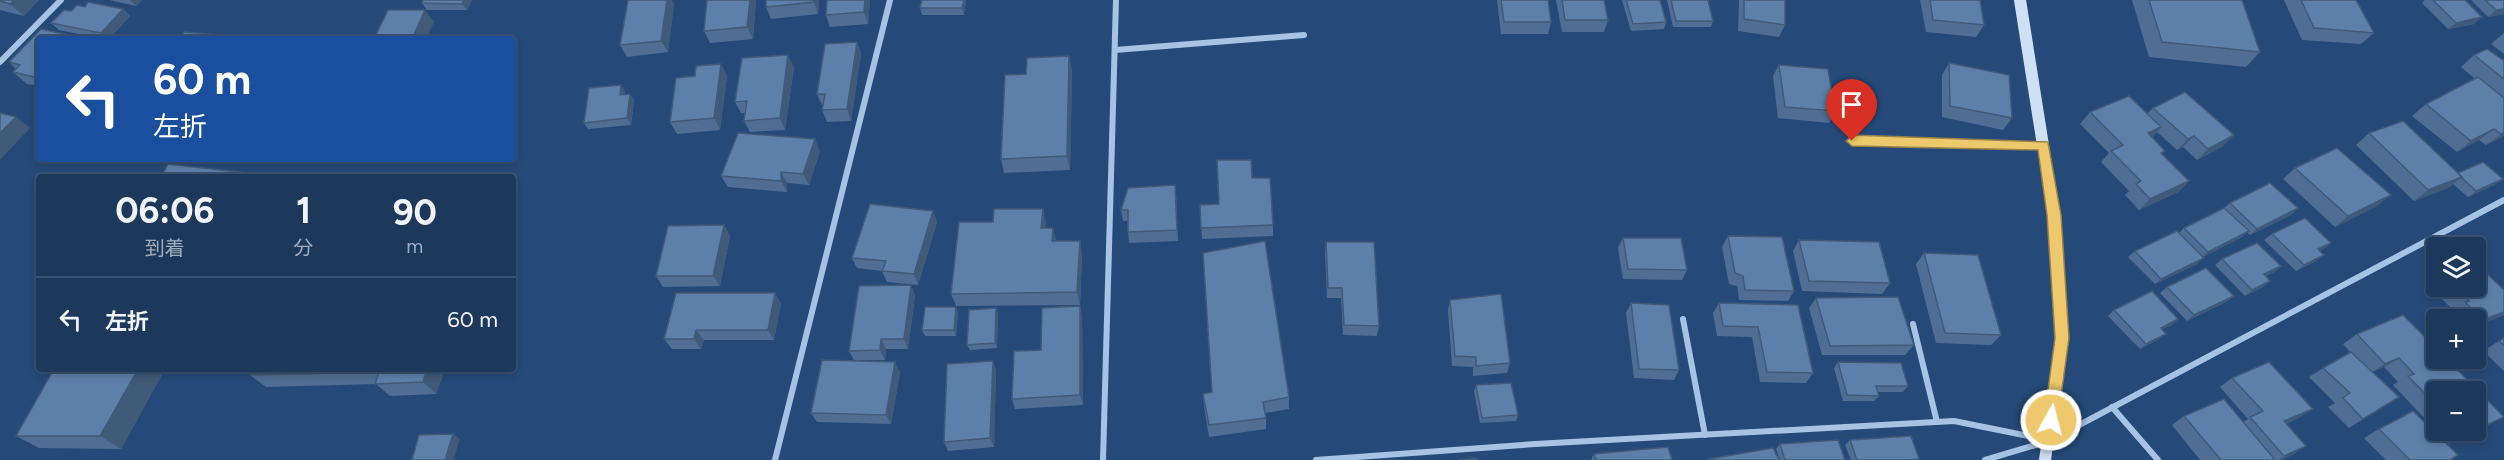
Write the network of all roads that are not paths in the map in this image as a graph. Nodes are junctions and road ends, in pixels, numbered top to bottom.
1 (61, 0) edge
2 (890, 0) edge
3 (1116, 0) edge
4 (2020, 0) edge
5 (1304, 36) dead end
6 (1115, 50) junction
7 (0, 62) edge
8 (1852, 141) dead end
9 (2043, 145) junction
10 (2504, 200) edge
11 (1683, 320) dead end
12 (1913, 324) dead end
13 (2112, 407) junction
14 (1937, 422) junction
15 (1705, 435) junction
16 (2049, 441) junction
17 (775, 460) edge
18 (1103, 460) edge
19 (1316, 460) edge
20 (1985, 460) edge
21 (2044, 460) edge
22 (2158, 460) edge

1 - 7 street
2 - 17 street
3 - 6 street
4 - 9 street
5 - 6 street
6 - 18 street
8 - 9 street
9 - 16 street
10 - 13 street
11 - 15 street
12 - 14 street
13 - 16 street
13 - 22 street
14 - 15 street
14 - 16 street
15 - 19 street
16 - 20 street
16 - 21 street

